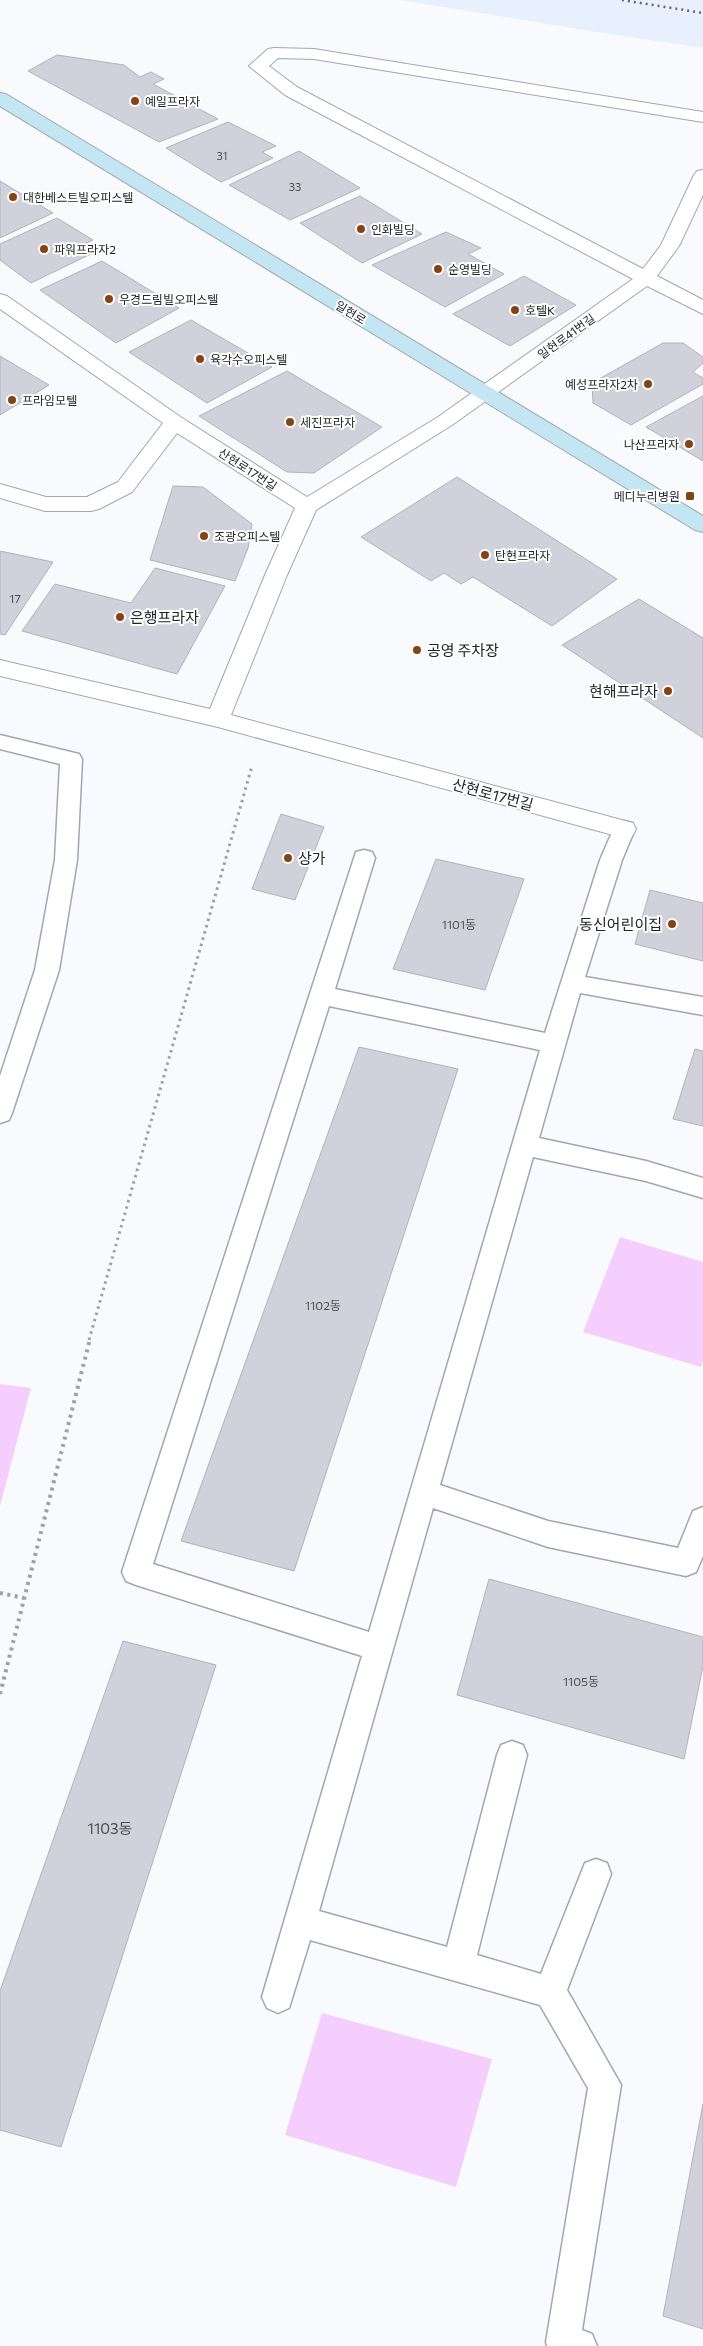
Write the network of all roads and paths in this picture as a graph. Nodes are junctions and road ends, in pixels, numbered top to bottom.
1 (0, 98) edge
2 (703, 117) edge
3 (703, 175) edge
4 (683, 220) junction
5 (703, 224) edge
6 (646, 278) junction
7 (0, 300) edge
8 (703, 308) edge
9 (485, 393) junction
10 (174, 422) junction
11 (0, 492) edge
12 (307, 506) junction
13 (703, 525) edge
14 (0, 668) edge
15 (218, 719) junction
16 (0, 742) edge
17 (255, 759) dead end
18 (624, 829) joint
19 (364, 858) dead end
20 (571, 983) junction
21 (321, 994) junction
22 (703, 1006) edge
23 (553, 1044) junction
24 (0, 1113) edge
25 (525, 1145) junction
26 (703, 1188) edge
27 (424, 1492) junction
28 (703, 1520) edge
29 (0, 1593) edge
30 (24, 1598) junction
31 (378, 1648) junction
32 (0, 1694) edge
33 (512, 1755) dead end
34 (596, 1874) dead end
35 (300, 1921) junction
36 (458, 1966) junction
37 (550, 1992) junction
38 (278, 1997) dead end
39 (580, 2346) edge

1 - 9 main road, 일현로
2 - 6 street
3 - 4 street, 일현로41번길
4 - 5 street
4 - 6 street, 일현로41번길
6 - 8 street
6 - 9 street, 일현로41번길
7 - 10 street, 산현로17번길
9 - 12 street, 일현로41번길
9 - 13 main road, 일현로
10 - 11 street
10 - 12 street, 산현로17번길
12 - 15 street
14 - 15 street, 산현로17번길
15 - 18 street, 산현로17번길
16 - 24 lane
17 - 30 path
18 - 20 lane
19 - 21 lane
20 - 22 lane
20 - 23 lane
21 - 23 lane
21 - 31 lane
23 - 25 lane
25 - 26 lane
25 - 27 lane
27 - 28 lane
27 - 31 lane
29 - 30 path
30 - 32 path
31 - 35 lane
33 - 36 lane
34 - 37 lane
35 - 36 lane
35 - 38 lane
36 - 37 lane
37 - 39 lane

